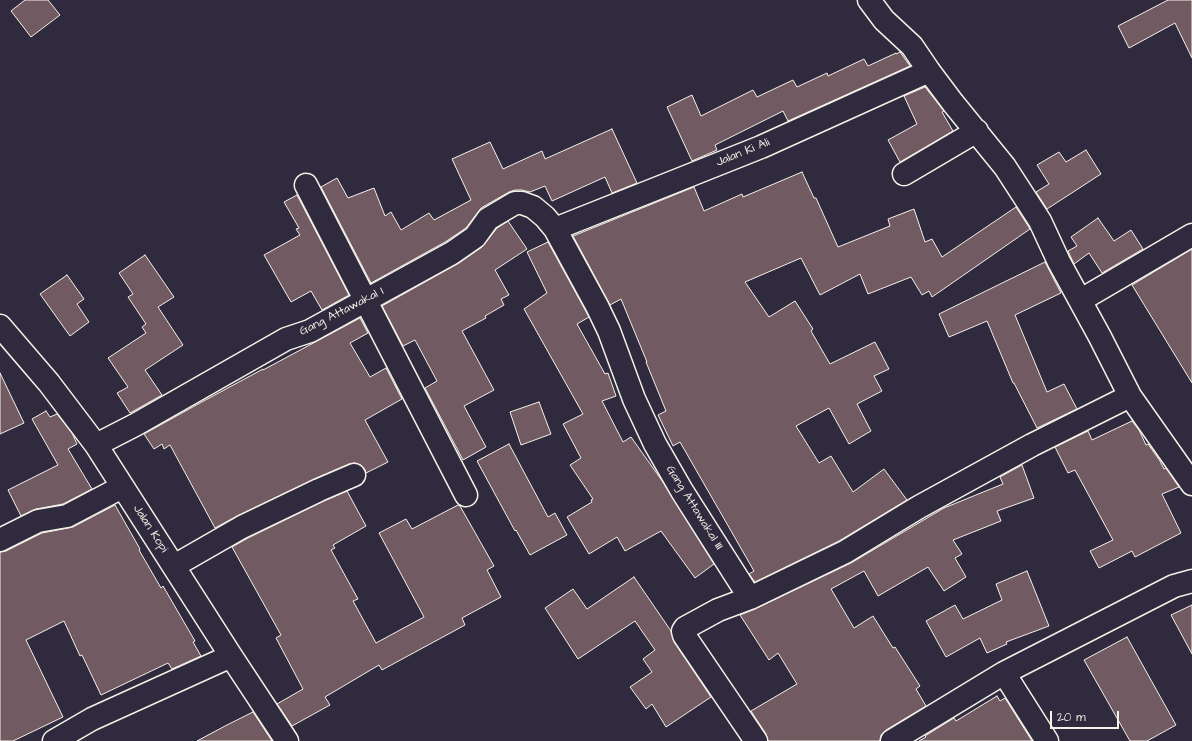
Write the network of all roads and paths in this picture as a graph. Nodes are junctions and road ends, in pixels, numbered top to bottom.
1 (869, 0) edge
2 (929, 71) junction
3 (977, 131) junction
4 (904, 174) dead end
5 (306, 185) dead end
6 (555, 229) junction
7 (1192, 235) edge
8 (1081, 300) junction
9 (365, 301) junction
10 (0, 326) edge
11 (1130, 396) junction
12 (96, 445) junction
13 (354, 475) dead end
14 (1192, 484) edge
15 (122, 486) junction
16 (466, 495) dead end
17 (0, 540) edge
18 (174, 566) junction
19 (1192, 581) edge
20 (750, 598) junction
21 (231, 656) junction
22 (1004, 673) junction
23 (54, 741) edge
24 (287, 741) edge
25 (756, 741) edge
26 (892, 741) edge
27 (1047, 741) edge

1 - 2 street
2 - 3 street
2 - 6 street, Jalan Ki Ali
3 - 4 street
3 - 8 street
5 - 9 street
6 - 9 street, Gang Attawakal I
6 - 20 street, Gang Attawakal III
7 - 8 street
8 - 11 street
9 - 12 street, Gang Attawakal I
9 - 16 street
10 - 12 street, Jalan Kopi
11 - 14 street
11 - 20 street
12 - 15 street, Jalan Kopi
13 - 18 street
15 - 17 street
15 - 18 street, Jalan Kopi
18 - 21 street, Jalan Kopi
19 - 22 street
20 - 25 street
21 - 23 street
21 - 24 street, Jalan Kopi
22 - 26 street
22 - 27 street

